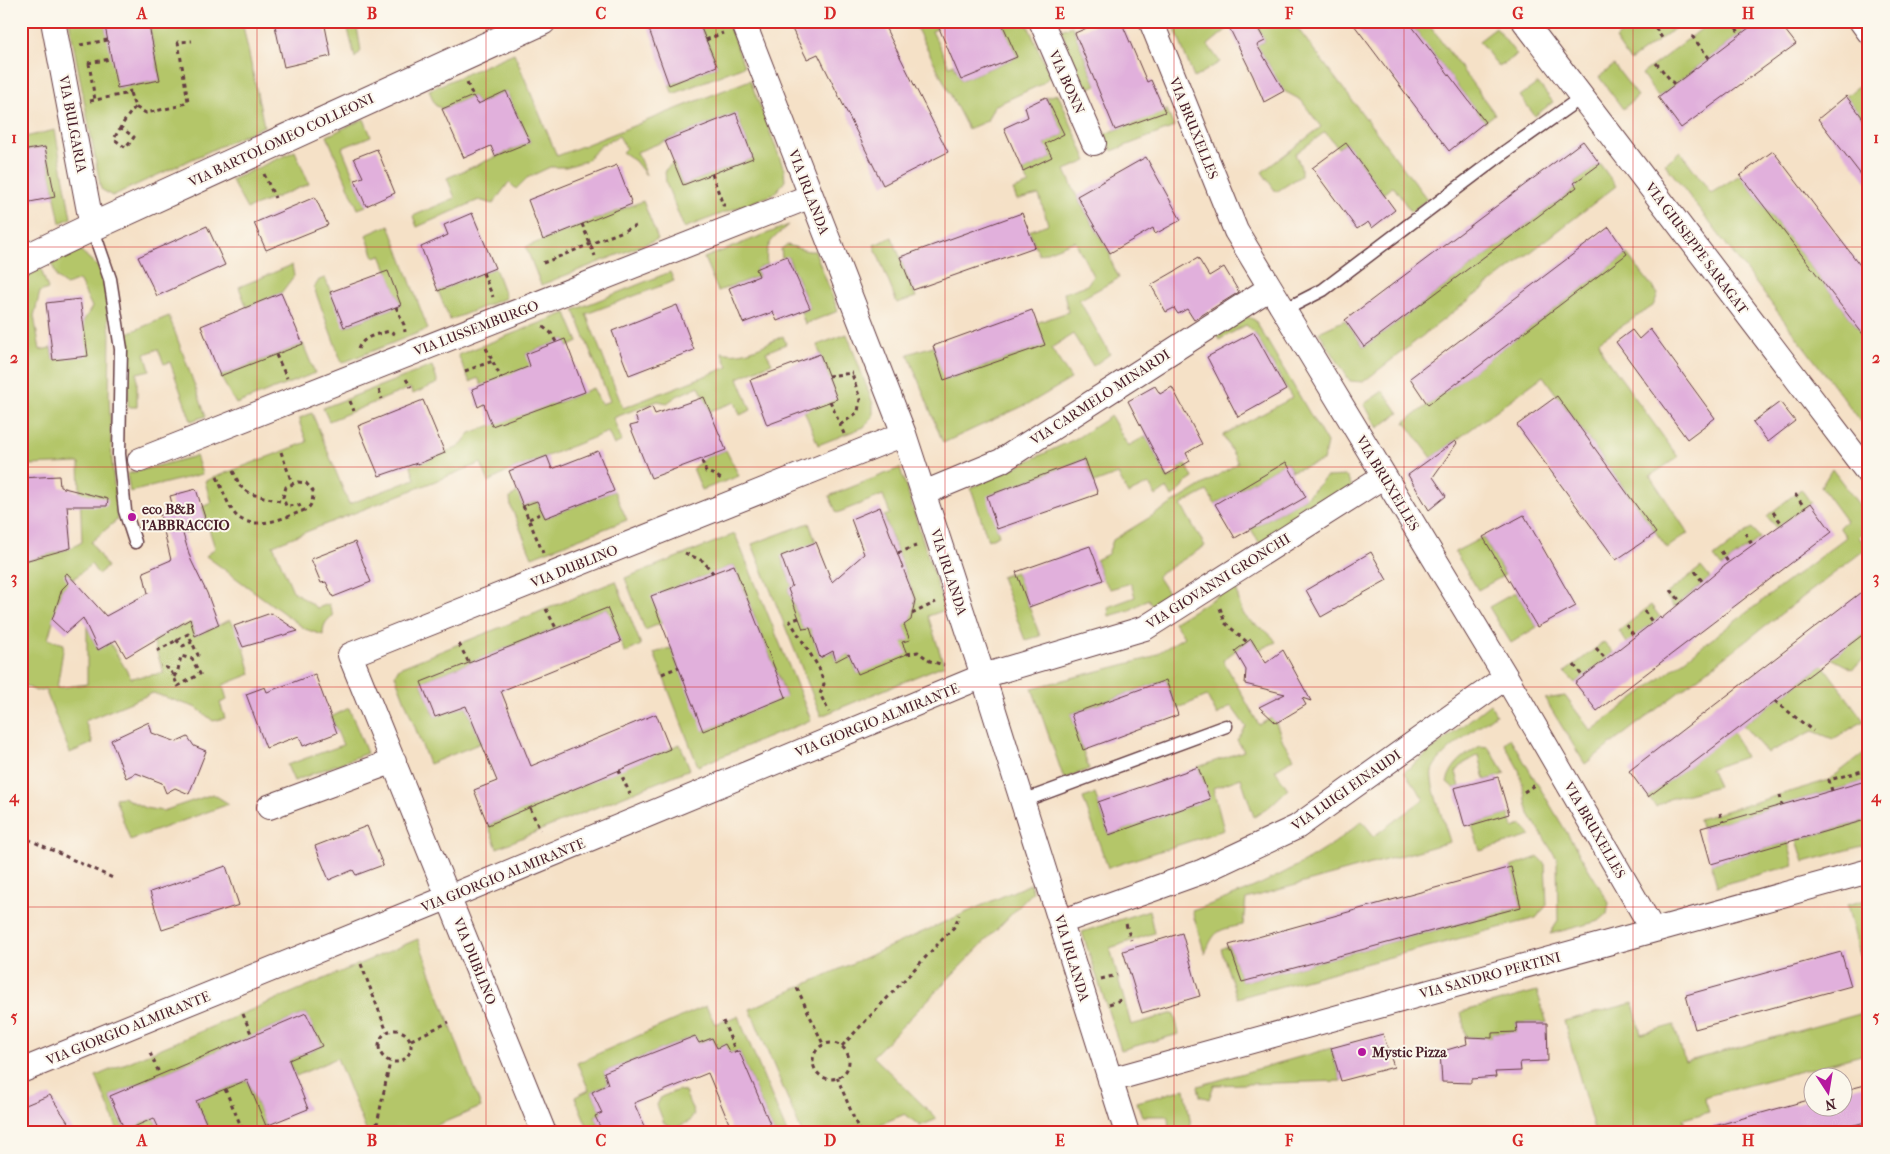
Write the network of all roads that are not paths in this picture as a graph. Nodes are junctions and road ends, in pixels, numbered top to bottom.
1 (53, 21) edge
2 (542, 21) edge
3 (1041, 21) edge
4 (1152, 21) edge
5 (1524, 21) edge
6 (1861, 21) edge
7 (737, 26) edge
8 (1869, 32) edge
9 (1582, 97) junction
10 (1094, 143) dead end
11 (811, 196) junction
12 (92, 227) junction
13 (21, 261) edge
14 (1270, 288) junction
15 (1284, 310) junction
16 (904, 434) junction
17 (140, 460) dead end
18 (1869, 474) edge
19 (1384, 476) junction
20 (924, 493) junction
21 (135, 542) dead end
22 (983, 676) junction
23 (1506, 677) junction
24 (1226, 726) dead end
25 (394, 762) junction
26 (1022, 802) junction
27 (269, 807) dead end
28 (1869, 870) edge
29 (449, 897) junction
30 (1061, 922) junction
31 (1653, 930) junction
32 (21, 1071) edge
33 (1110, 1080) junction
34 (544, 1133) edge
35 (1127, 1133) edge

1 - 12 street, VIA BULGARIA
2 - 12 main road, VIA BARTOLOMEO COLLEONI
3 - 10 street, VIA BONN
4 - 14 street, VIA BRUXELLES
5 - 9 street, VIA GIUSEPPE SARAGAT
6 - 8 street
7 - 11 street, VIA IRLANDA
9 - 15 lane
9 - 18 street, VIA GIUSEPPE SARAGAT
11 - 16 street, VIA IRLANDA
11 - 17 street, VIA LUSSEMBURGO
12 - 13 main road, VIA BARTOLOMEO COLLEONI
12 - 21 lane
14 - 15 street, VIA BRUXELLES
14 - 20 street, VIA CARMELO MINARDI
15 - 19 street, VIA BRUXELLES
16 - 20 street, VIA IRLANDA
16 - 25 street, VIA DUBLINO
19 - 22 street, VIA GIOVANNI GRONCHI
19 - 23 street, VIA BRUXELLES
20 - 22 street, VIA IRLANDA
22 - 26 street, VIA IRLANDA
22 - 29 street, VIA GIORGIO ALMIRANTE
23 - 30 street, VIA LUIGI EINAUDI
23 - 31 street, VIA BRUXELLES
24 - 26 lane
25 - 27 street
25 - 29 street, VIA DUBLINO
26 - 30 street, VIA IRLANDA
28 - 31 street, VIA SANDRO PERTINI
29 - 32 street, VIA GIORGIO ALMIRANTE
29 - 34 street, VIA DUBLINO
30 - 33 street, VIA IRLANDA
31 - 33 street, VIA SANDRO PERTINI
33 - 35 street, VIA IRLANDA

